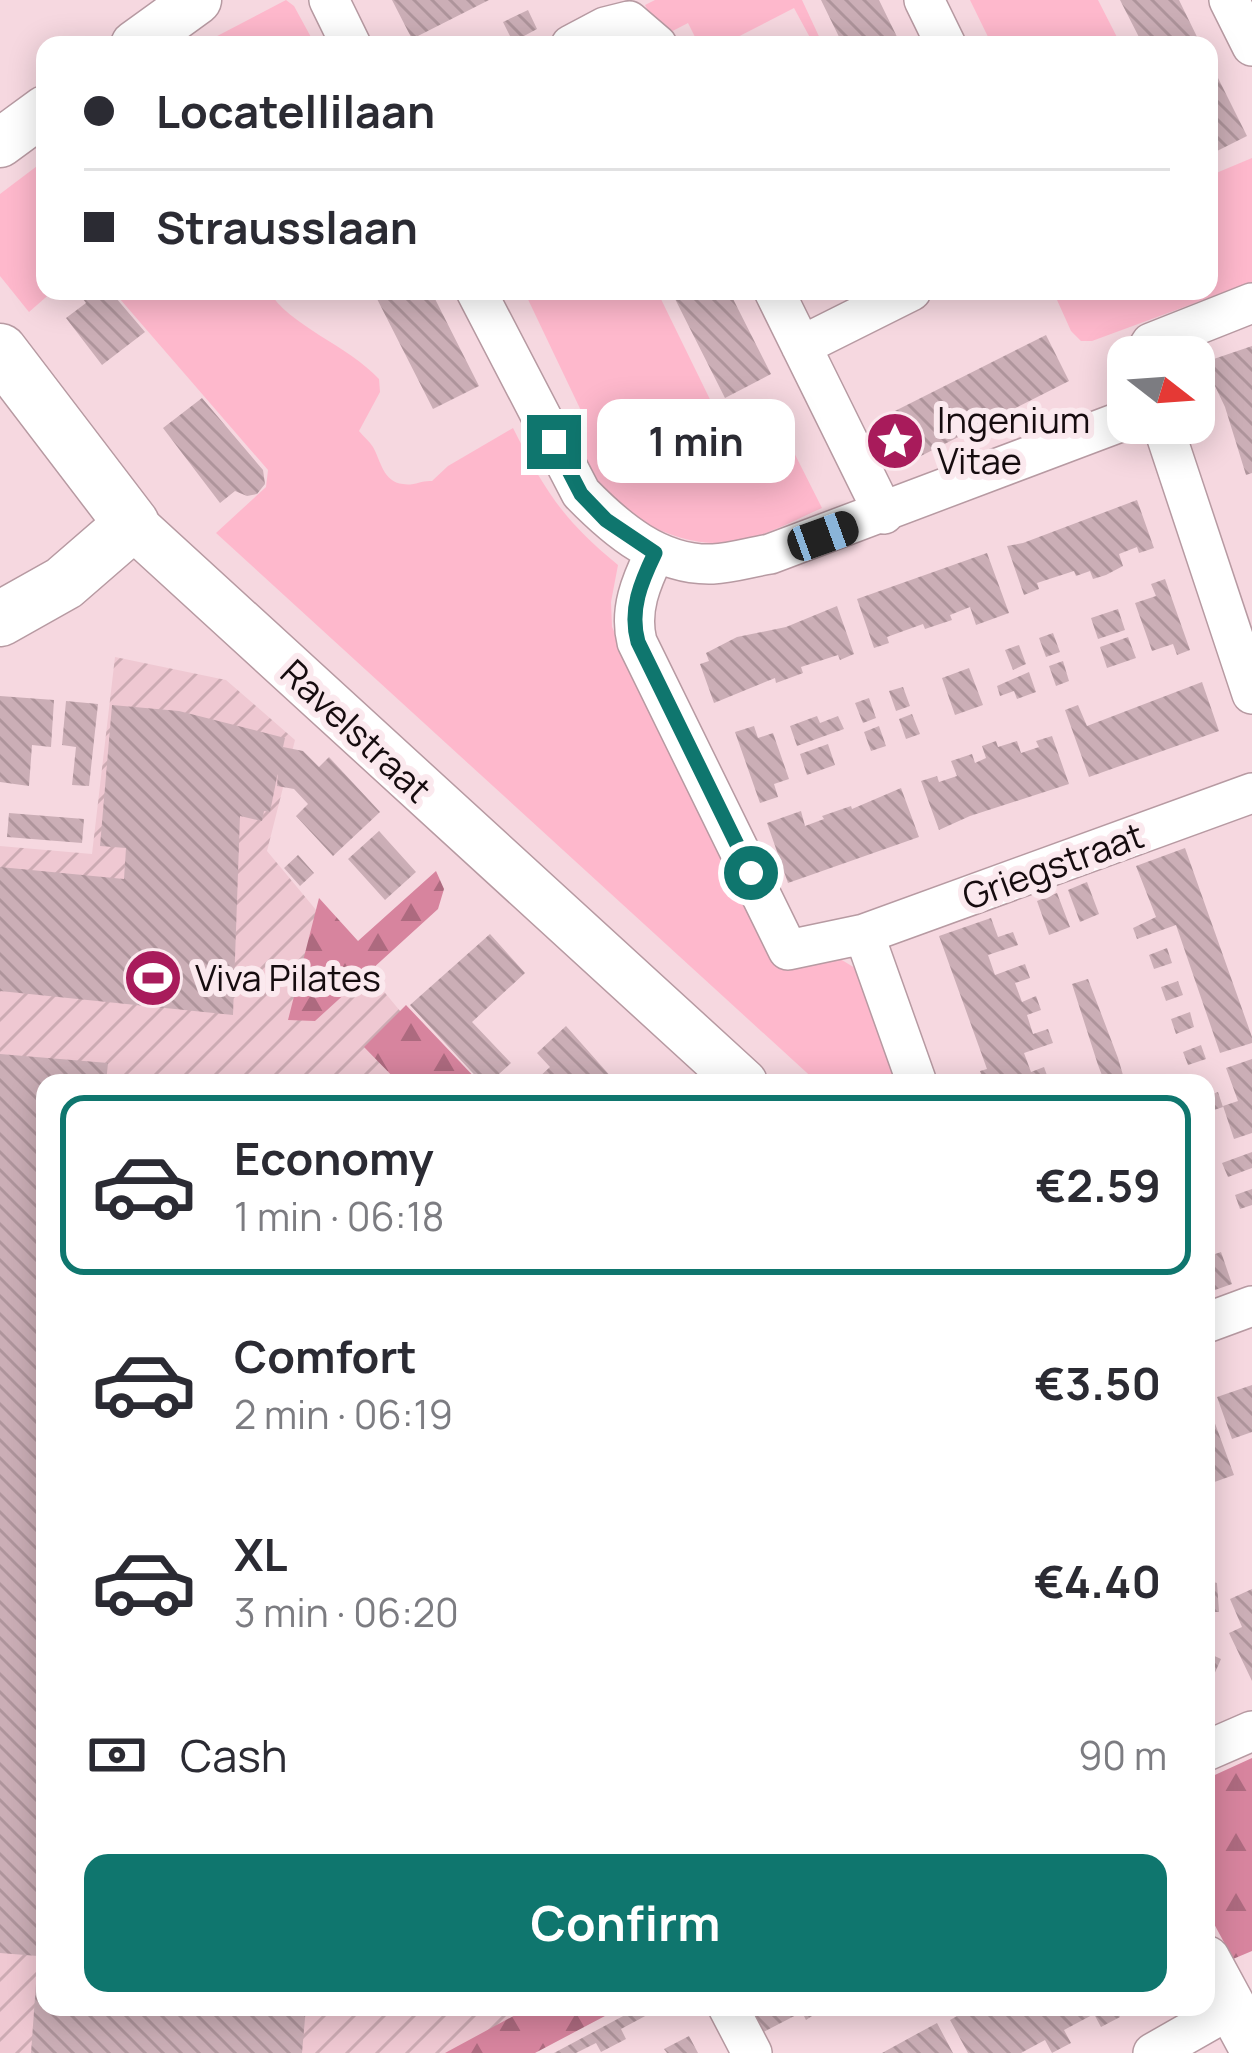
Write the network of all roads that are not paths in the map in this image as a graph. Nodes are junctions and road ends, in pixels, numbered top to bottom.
1 (197, 0) edge
2 (329, 0) edge
3 (924, 0) edge
4 (1229, 0) edge
5 (147, 36) edge
6 (347, 36) edge
7 (588, 36) edge
8 (646, 36) edge
9 (942, 36) edge
10 (1252, 46) edge
11 (36, 117) edge
12 (0, 143) edge
13 (481, 300) edge
14 (778, 300) edge
15 (893, 300) edge
16 (1252, 303) edge
17 (1169, 336) edge
18 (801, 346) junction
19 (0, 351) edge
20 (1107, 427) edge
21 (1169, 444) edge
22 (884, 514) junction
23 (132, 524) junction
24 (655, 553) junction
25 (0, 619) edge
26 (1252, 694) edge
27 (1248, 806) edge
28 (864, 934) junction
29 (733, 1074) edge
30 (914, 1074) edge
31 (1252, 1306) edge
32 (1215, 1320) edge
33 (1252, 1731) edge
34 (1215, 1747) edge
35 (1215, 1977) edge
36 (733, 2016) edge
37 (1242, 2027) edge
38 (752, 2053) edge
39 (1153, 2053) edge

1 - 5 street
2 - 6 street
3 - 9 street
4 - 10 street
7 - 8 street
11 - 12 street
13 - 24 street
14 - 18 street
15 - 18 street
16 - 17 street
18 - 22 street
19 - 23 main road, Ravelstraat
20 - 22 street
21 - 26 street
22 - 24 street
23 - 25 main road
23 - 29 street, Ravelstraat
24 - 28 street, Griegstraat
27 - 28 street, Griegstraat
28 - 30 street
31 - 32 street
33 - 34 street
35 - 37 street
36 - 38 street
37 - 39 street

